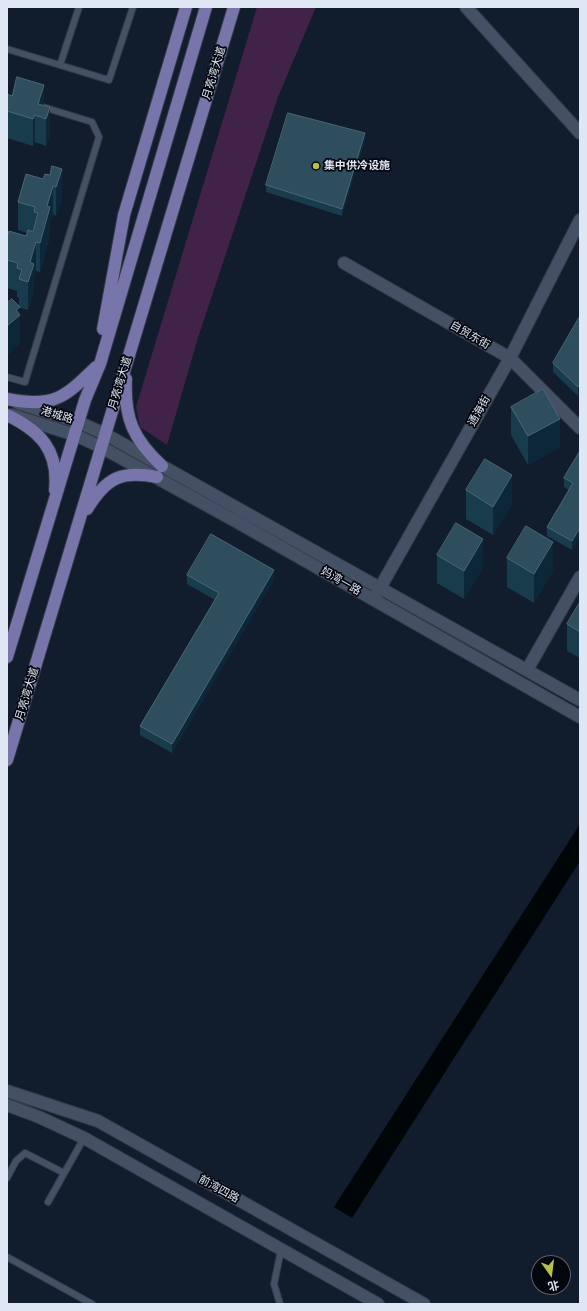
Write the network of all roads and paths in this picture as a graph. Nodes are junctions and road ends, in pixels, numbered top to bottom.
1 (79, 7) edge
2 (133, 7) edge
3 (186, 7) edge
4 (206, 7) edge
5 (234, 7) edge
6 (466, 7) edge
7 (7, 49) edge
8 (60, 65) junction
9 (35, 104) edge
10 (580, 133) edge
11 (580, 220) edge
12 (344, 263) dead end
13 (104, 350) junction
14 (510, 358) junction
15 (128, 359) junction
16 (100, 364) junction
17 (7, 377) edge
18 (7, 400) edge
19 (7, 414) edge
20 (78, 422) junction
21 (580, 428) edge
22 (105, 434) junction
23 (75, 435) junction
24 (101, 447) junction
25 (162, 466) junction
26 (157, 477) junction
27 (52, 509) junction
28 (79, 522) junction
29 (580, 577) edge
30 (380, 588) junction
31 (373, 600) junction
32 (7, 657) edge
33 (526, 670) junction
34 (580, 700) edge
35 (580, 717) edge
36 (7, 760) edge
37 (7, 1091) edge
38 (7, 1104) edge
39 (84, 1138) junction
40 (64, 1173) junction
41 (7, 1178) edge
42 (48, 1202) dead end
43 (281, 1250) junction
44 (7, 1257) edge
45 (92, 1304) edge
46 (280, 1304) edge
47 (378, 1304) edge
48 (424, 1304) edge

1 - 8 lane
2 - 8 lane
3 - 13 main road
4 - 13 main road
5 - 15 main road, 月亮湾大道
6 - 10 street
7 - 8 lane
9 - 17 lane
11 - 14 street, 通海街
12 - 14 street, 自贸东街
13 - 16 main road
14 - 21 street, 自贸东街
14 - 30 street, 通海街
15 - 22 main road, 月亮湾大道
15 - 25 main road
16 - 18 main road
16 - 20 main road
18 - 20 street, 港城路
19 - 23 street, 港城路
19 - 27 main road
20 - 22 street, 港城路
20 - 23 main road
22 - 24 main road, 月亮湾大道
22 - 25 street, 妈湾一路
23 - 24 street, 港城路
23 - 27 main road
24 - 26 street, 妈湾一路
24 - 28 main road, 月亮湾大道
25 - 30 street, 妈湾一路
26 - 28 main road
26 - 31 street, 妈湾一路
27 - 32 main road
28 - 36 main road, 月亮湾大道
29 - 33 street
30 - 31 street, 通海街
30 - 33 street, 妈湾一路
31 - 35 street, 妈湾一路
33 - 34 street, 妈湾一路
37 - 48 street, 前湾四路
38 - 39 street, 前湾四路
39 - 40 lane
39 - 43 street, 前湾四路
40 - 41 lane
40 - 42 lane
43 - 46 lane
43 - 47 street, 前湾四路
44 - 45 lane

